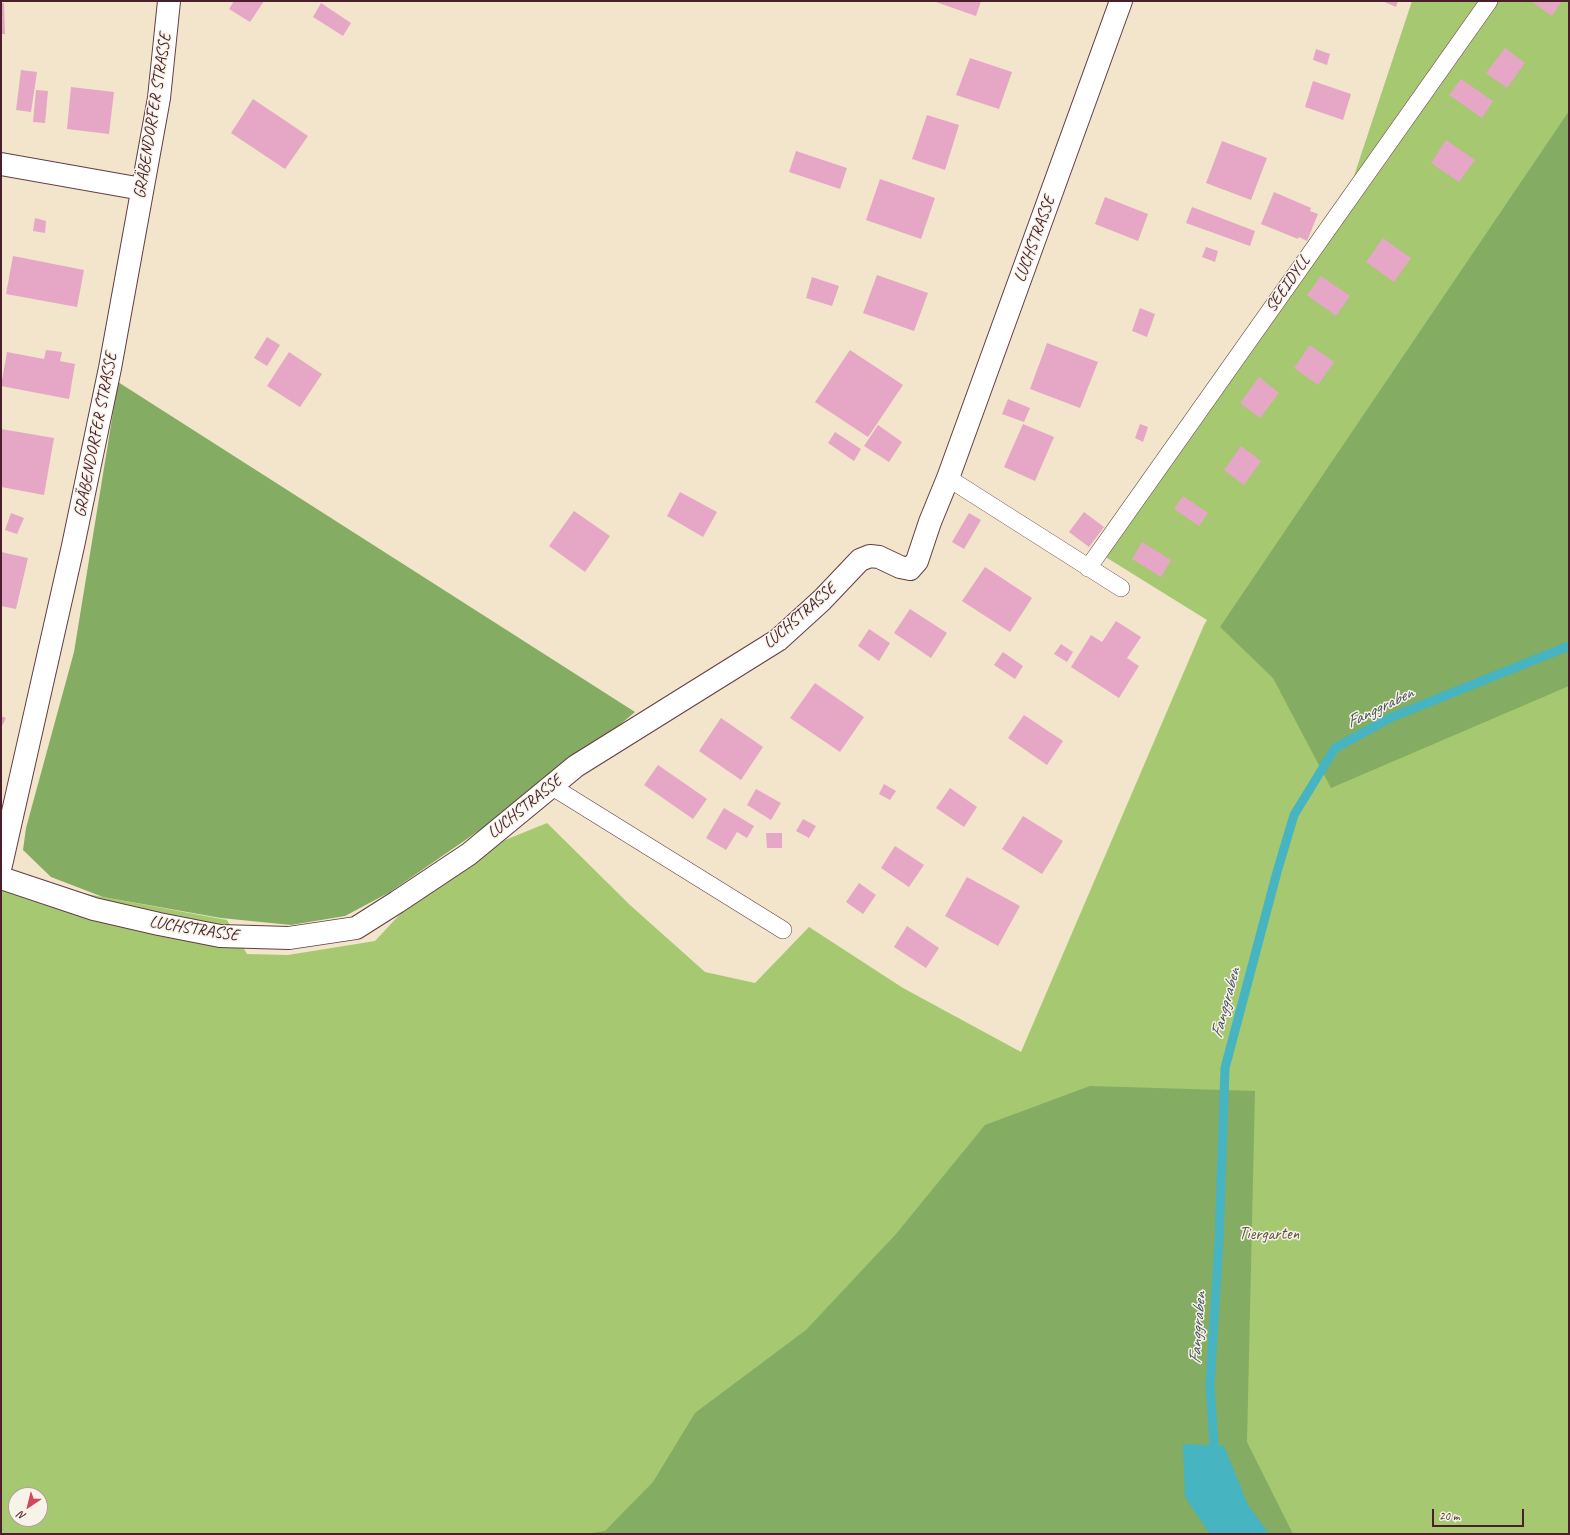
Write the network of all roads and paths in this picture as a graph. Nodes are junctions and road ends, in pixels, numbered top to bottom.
1 (169, 1) edge
2 (1121, 1) edge
3 (1489, 1) edge
4 (1, 164) edge
5 (142, 189) junction
6 (948, 478) junction
7 (1088, 568) junction
8 (1121, 588) dead end
9 (551, 786) junction
10 (1, 865) edge
11 (1, 878) edge
12 (783, 930) dead end

1 - 5 street, GRÄBENDORFER STRASSE
2 - 6 street, LUCHSTRASSE
3 - 7 lane, SEEIDYLL
4 - 5 street
5 - 10 street, GRÄBENDORFER STRASSE
6 - 7 lane
6 - 9 street, LUCHSTRASSE
7 - 8 lane
9 - 11 street, LUCHSTRASSE
9 - 12 lane

